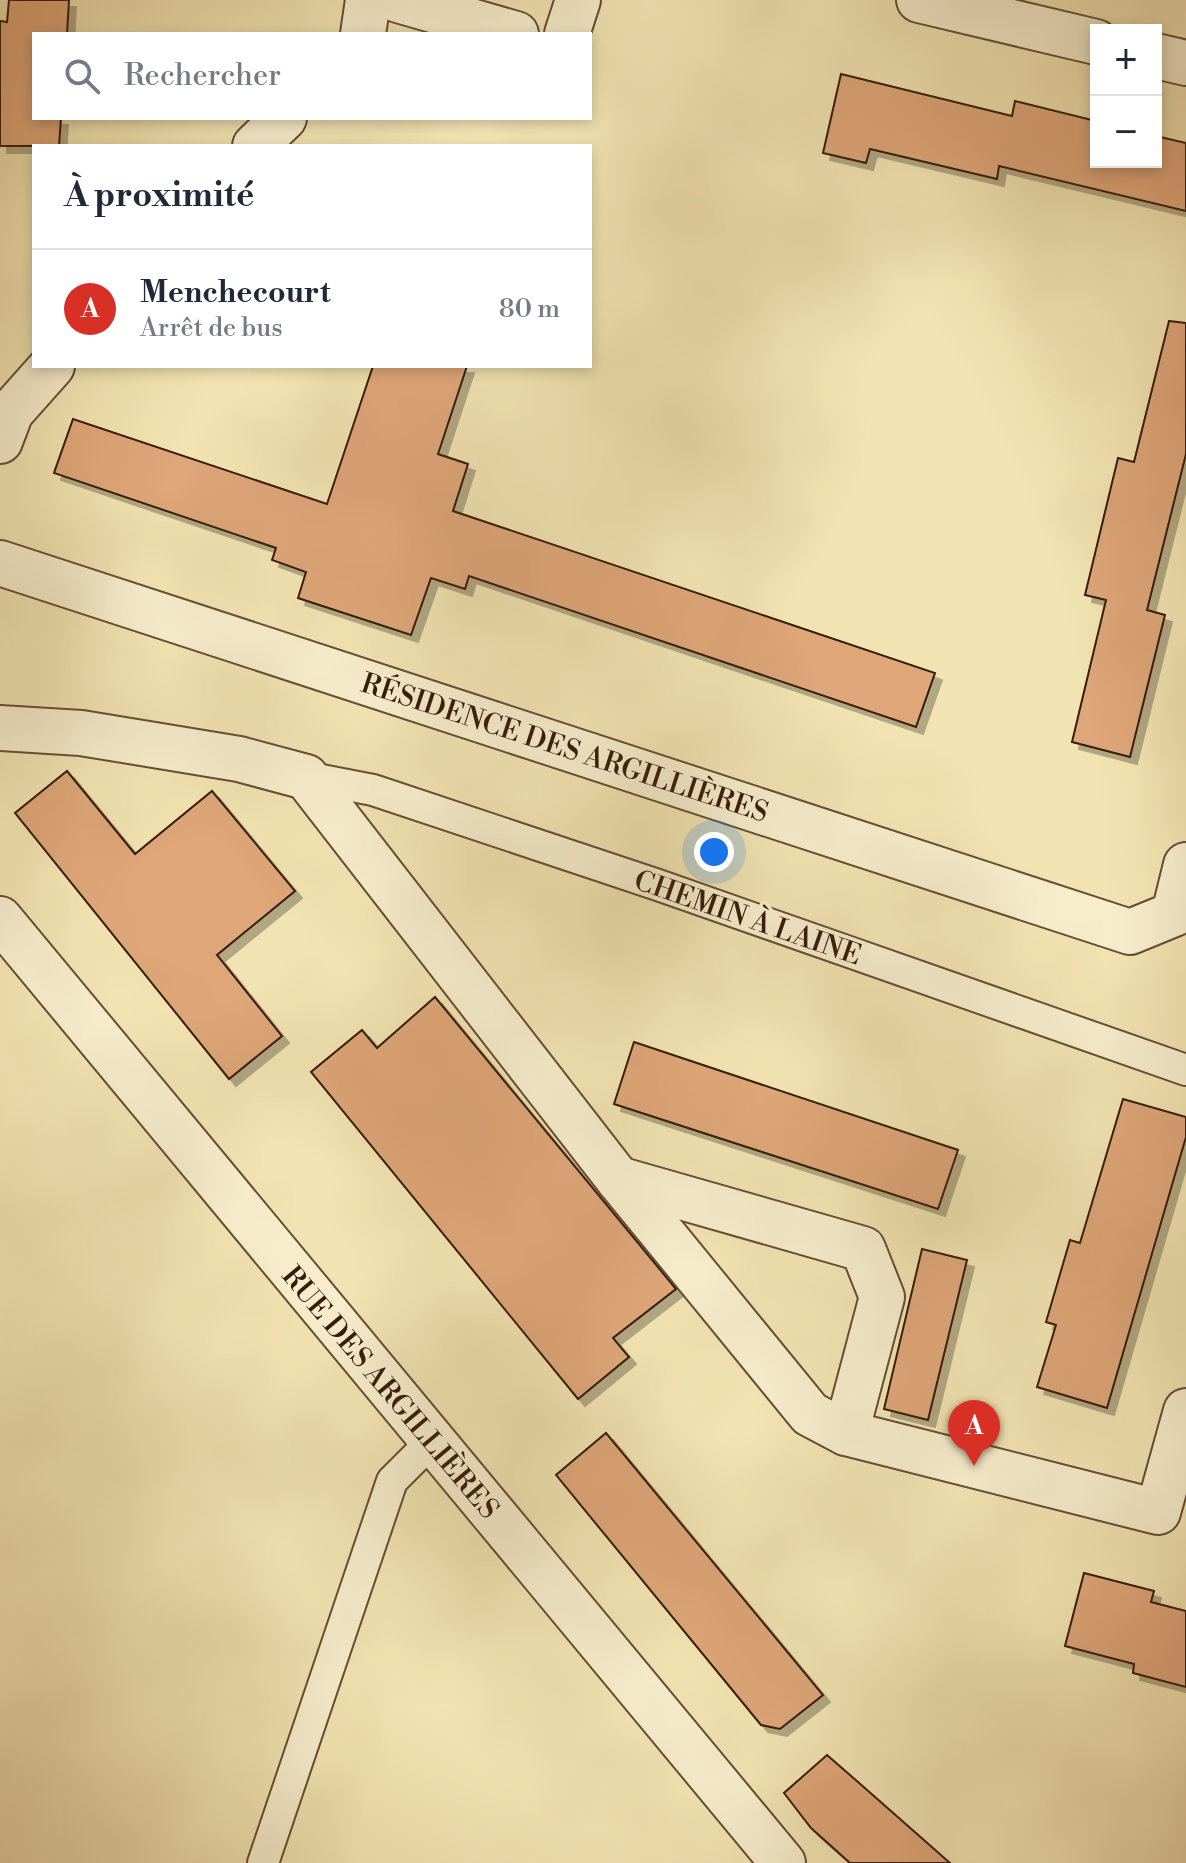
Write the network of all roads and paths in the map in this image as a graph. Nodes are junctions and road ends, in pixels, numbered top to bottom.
1 (368, 0) edge
2 (398, 0) edge
3 (578, 0) edge
4 (919, 0) edge
5 (363, 32) edge
6 (509, 32) edge
7 (568, 32) edge
8 (1090, 41) edge
9 (1162, 57) edge
10 (1186, 63) edge
11 (282, 120) edge
12 (257, 144) edge
13 (50, 368) edge
14 (0, 441) edge
15 (0, 563) edge
16 (0, 728) edge
17 (306, 777) junction
18 (1186, 865) edge
19 (0, 919) edge
20 (1186, 1070) edge
21 (618, 1179) junction
22 (1186, 1411) edge
23 (846, 1433) junction
24 (432, 1441) junction
25 (263, 1863) edge
26 (783, 1863) edge

1 - 5 street
2 - 6 street
3 - 7 street
4 - 8 street
9 - 10 street
11 - 12 street
13 - 14 street
15 - 18 street, RÉSIDENCE DES ARGILLIÈRES
16 - 17 street
17 - 20 lane, CHEMIN À LAINE
17 - 21 street
19 - 24 street, RUE DES ARGILLIÈRES
21 - 23 street
21 - 23 street
22 - 23 street
24 - 25 lane
24 - 26 street, RUE DES ARGILLIÈRES

